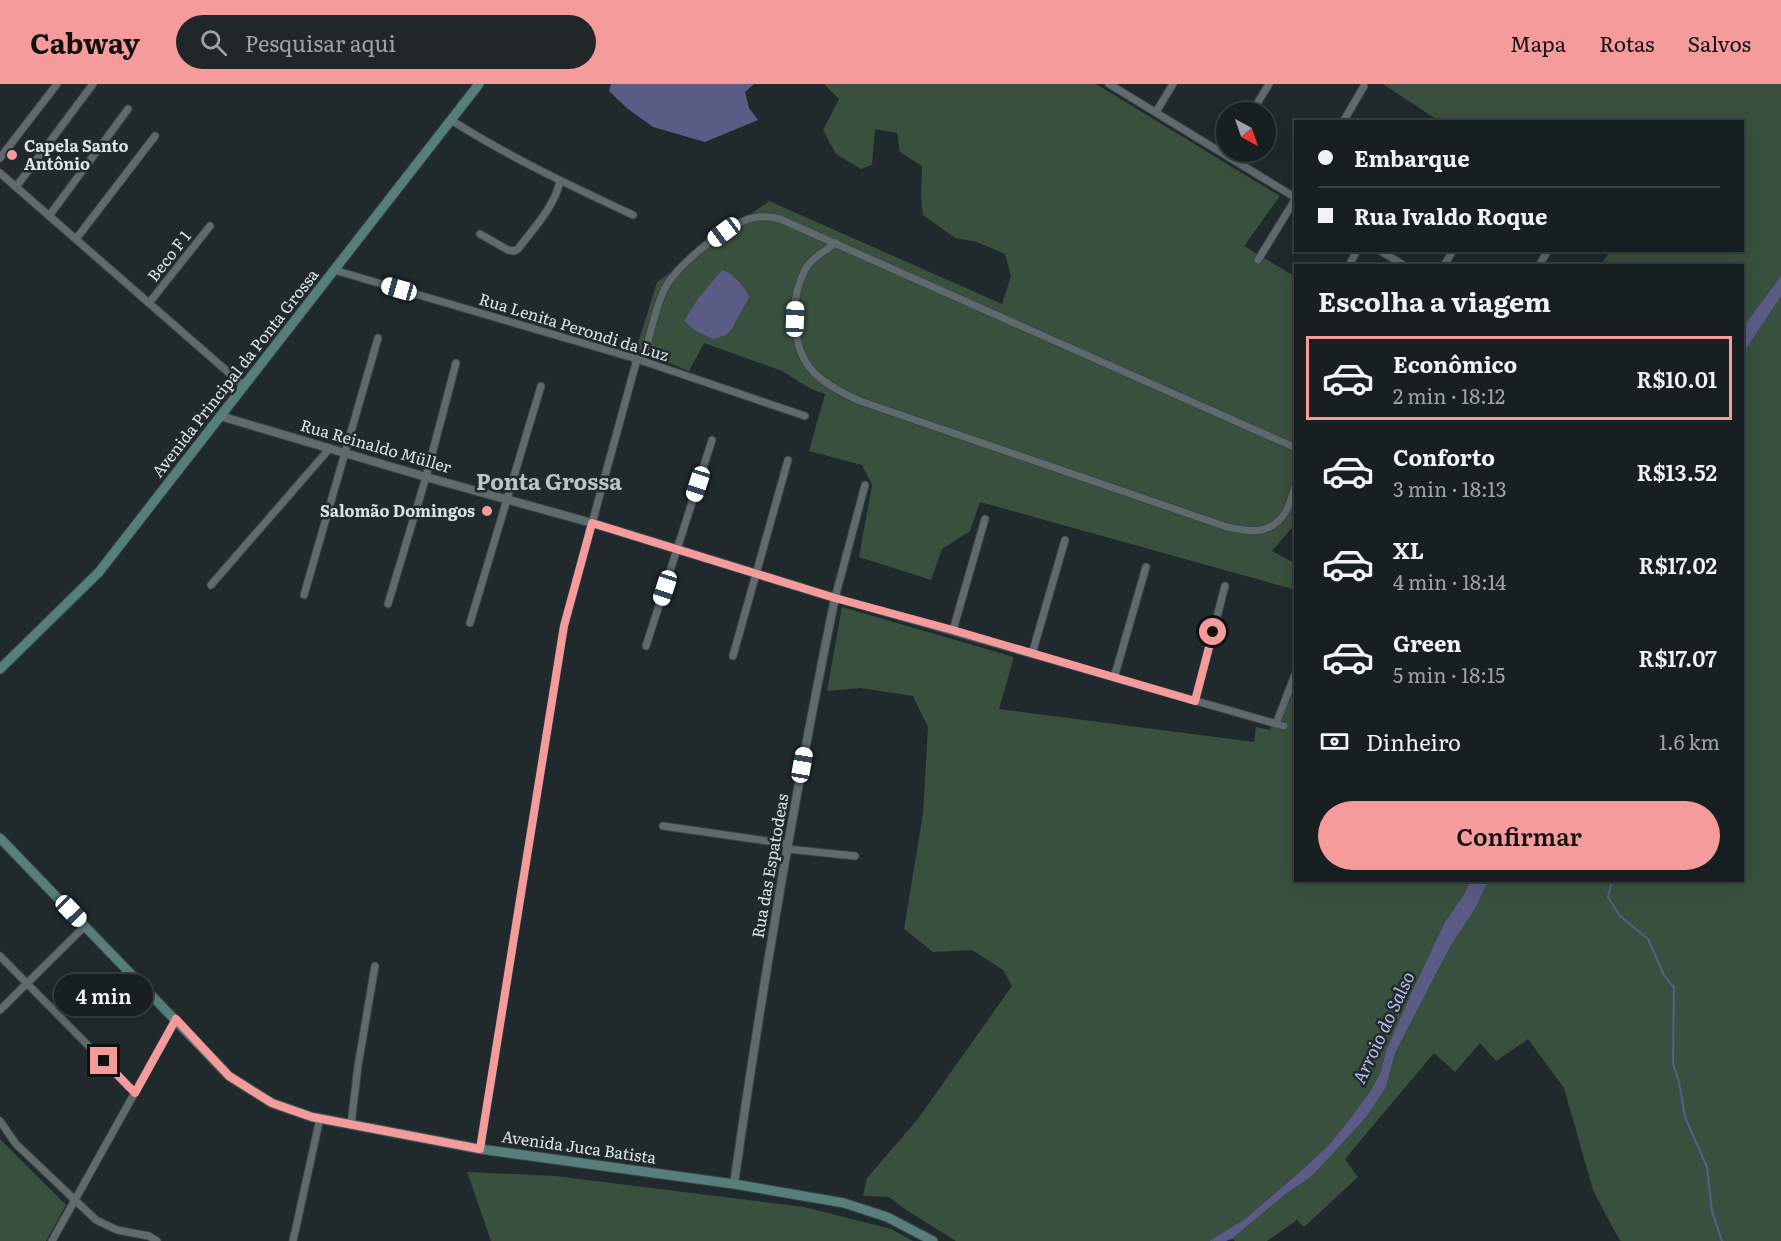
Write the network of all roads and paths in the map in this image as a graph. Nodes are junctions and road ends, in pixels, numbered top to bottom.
1 (57, 84) edge
2 (93, 84) edge
3 (479, 84) edge
4 (1109, 84) edge
5 (1173, 84) edge
6 (1269, 84) edge
7 (1364, 86) dead end
8 (1258, 102) edge
9 (128, 109) dead end
10 (1156, 112) junction
11 (451, 120) junction
12 (1344, 120) edge
13 (155, 136) dead end
14 (1216, 146) edge
15 (0, 158) edge
16 (1242, 162) edge
17 (0, 173) edge
18 (560, 181) junction
19 (16, 187) junction
20 (1294, 197) edge
21 (1294, 201) edge
22 (633, 215) dead end
23 (49, 216) junction
24 (210, 226) dead end
25 (480, 234) dead end
26 (76, 239) junction
27 (836, 243) junction
28 (1382, 252) edge
29 (1258, 260) dead end
30 (1402, 264) edge
31 (334, 270) junction
32 (149, 303) junction
33 (378, 338) dead end
34 (640, 360) junction
35 (456, 363) dead end
36 (244, 386) junction
37 (541, 386) dead end
38 (220, 416) junction
39 (805, 416) dead end
40 (712, 440) dead end
41 (1294, 447) edge
42 (330, 448) junction
43 (345, 453) junction
44 (788, 460) dead end
45 (426, 477) junction
46 (865, 485) dead end
47 (1294, 490) edge
48 (506, 499) junction
49 (985, 519) dead end
50 (592, 523) junction
51 (1065, 540) dead end
52 (677, 549) junction
53 (1146, 567) dead end
54 (756, 574) junction
55 (211, 585) dead end
56 (1225, 586) dead end
57 (304, 595) dead end
58 (835, 598) junction
59 (388, 604) dead end
60 (471, 623) dead end
61 (953, 630) junction
62 (646, 646) dead end
63 (1032, 654) junction
64 (733, 656) dead end
65 (0, 669) edge
66 (1114, 678) junction
67 (1294, 679) edge
68 (1195, 701) junction
69 (663, 826) dead end
70 (0, 838) edge
71 (788, 846) junction
72 (855, 856) dead end
73 (85, 926) junction
74 (0, 956) edge
75 (375, 966) dead end
76 (27, 983) junction
77 (0, 1010) edge
78 (176, 1019) junction
79 (135, 1093) junction
80 (320, 1118) junction
81 (0, 1120) edge
82 (351, 1124) junction
83 (480, 1149) junction
84 (734, 1184) junction
85 (75, 1202) junction
86 (52, 1241) edge
87 (157, 1241) edge
88 (292, 1241) edge
89 (933, 1241) edge

1 - 15 street
2 - 19 street
3 - 11 main road, Avenida Principal da Ponta Grossa
4 - 10 street
5 - 10 street
6 - 8 street
7 - 12 street
9 - 23 street
10 - 14 street
11 - 18 street
11 - 31 main road, Avenida Principal da Ponta Grossa
13 - 26 street
16 - 20 street
17 - 19 street
18 - 22 street
18 - 25 street
19 - 23 street
21 - 29 street
23 - 26 street
24 - 32 street, Beco F 1
26 - 32 street
27 - 34 street
27 - 41 street
27 - 47 street
28 - 30 street
31 - 34 street, Rua Lenita Perondi da Luz
31 - 36 main road, Avenida Principal da Ponta Grossa
32 - 36 street
33 - 43 street
34 - 39 street, Rua Lenita Perondi da Luz
34 - 50 street
35 - 45 street
36 - 38 main road, Avenida Principal da Ponta Grossa
37 - 48 street
38 - 42 street, Rua Reinaldo Müller
38 - 65 main road, Avenida Principal da Ponta Grossa
40 - 52 street
42 - 43 street, Rua Reinaldo Müller
42 - 55 street
43 - 45 street, Rua Reinaldo Müller
43 - 57 street
44 - 54 street
45 - 48 street, Rua Reinaldo Müller
45 - 59 street
46 - 58 street, Rua das Espatodeas
48 - 50 street, Rua Reinaldo Müller
48 - 60 street
49 - 61 street
50 - 52 street, Rua Reinaldo Müller
50 - 83 street
51 - 63 street
52 - 54 street, Rua Reinaldo Müller
52 - 62 street
53 - 66 street
54 - 58 street, Rua Reinaldo Müller
54 - 64 street
56 - 68 street
58 - 61 street, Rua Reinaldo Müller
58 - 71 street, Rua das Espatodeas
61 - 63 street, Rua Reinaldo Müller
63 - 66 street, Rua Reinaldo Müller
66 - 68 street, Rua Reinaldo Müller
67 - 68 street, Rua Reinaldo Müller
69 - 71 street
70 - 73 main road, Avenida Juca Batista
71 - 72 street
71 - 84 street, Rua das Espatodeas
73 - 76 street
73 - 78 main road, Avenida Juca Batista
74 - 76 street
75 - 82 street
76 - 77 street
76 - 79 street
78 - 79 street
78 - 80 main road, Avenida Juca Batista
79 - 85 street
80 - 82 main road, Avenida Juca Batista
80 - 88 street
81 - 85 street
82 - 83 main road, Avenida Juca Batista
83 - 84 main road, Avenida Juca Batista
84 - 89 main road, Avenida Juca Batista
85 - 86 street
85 - 87 street

